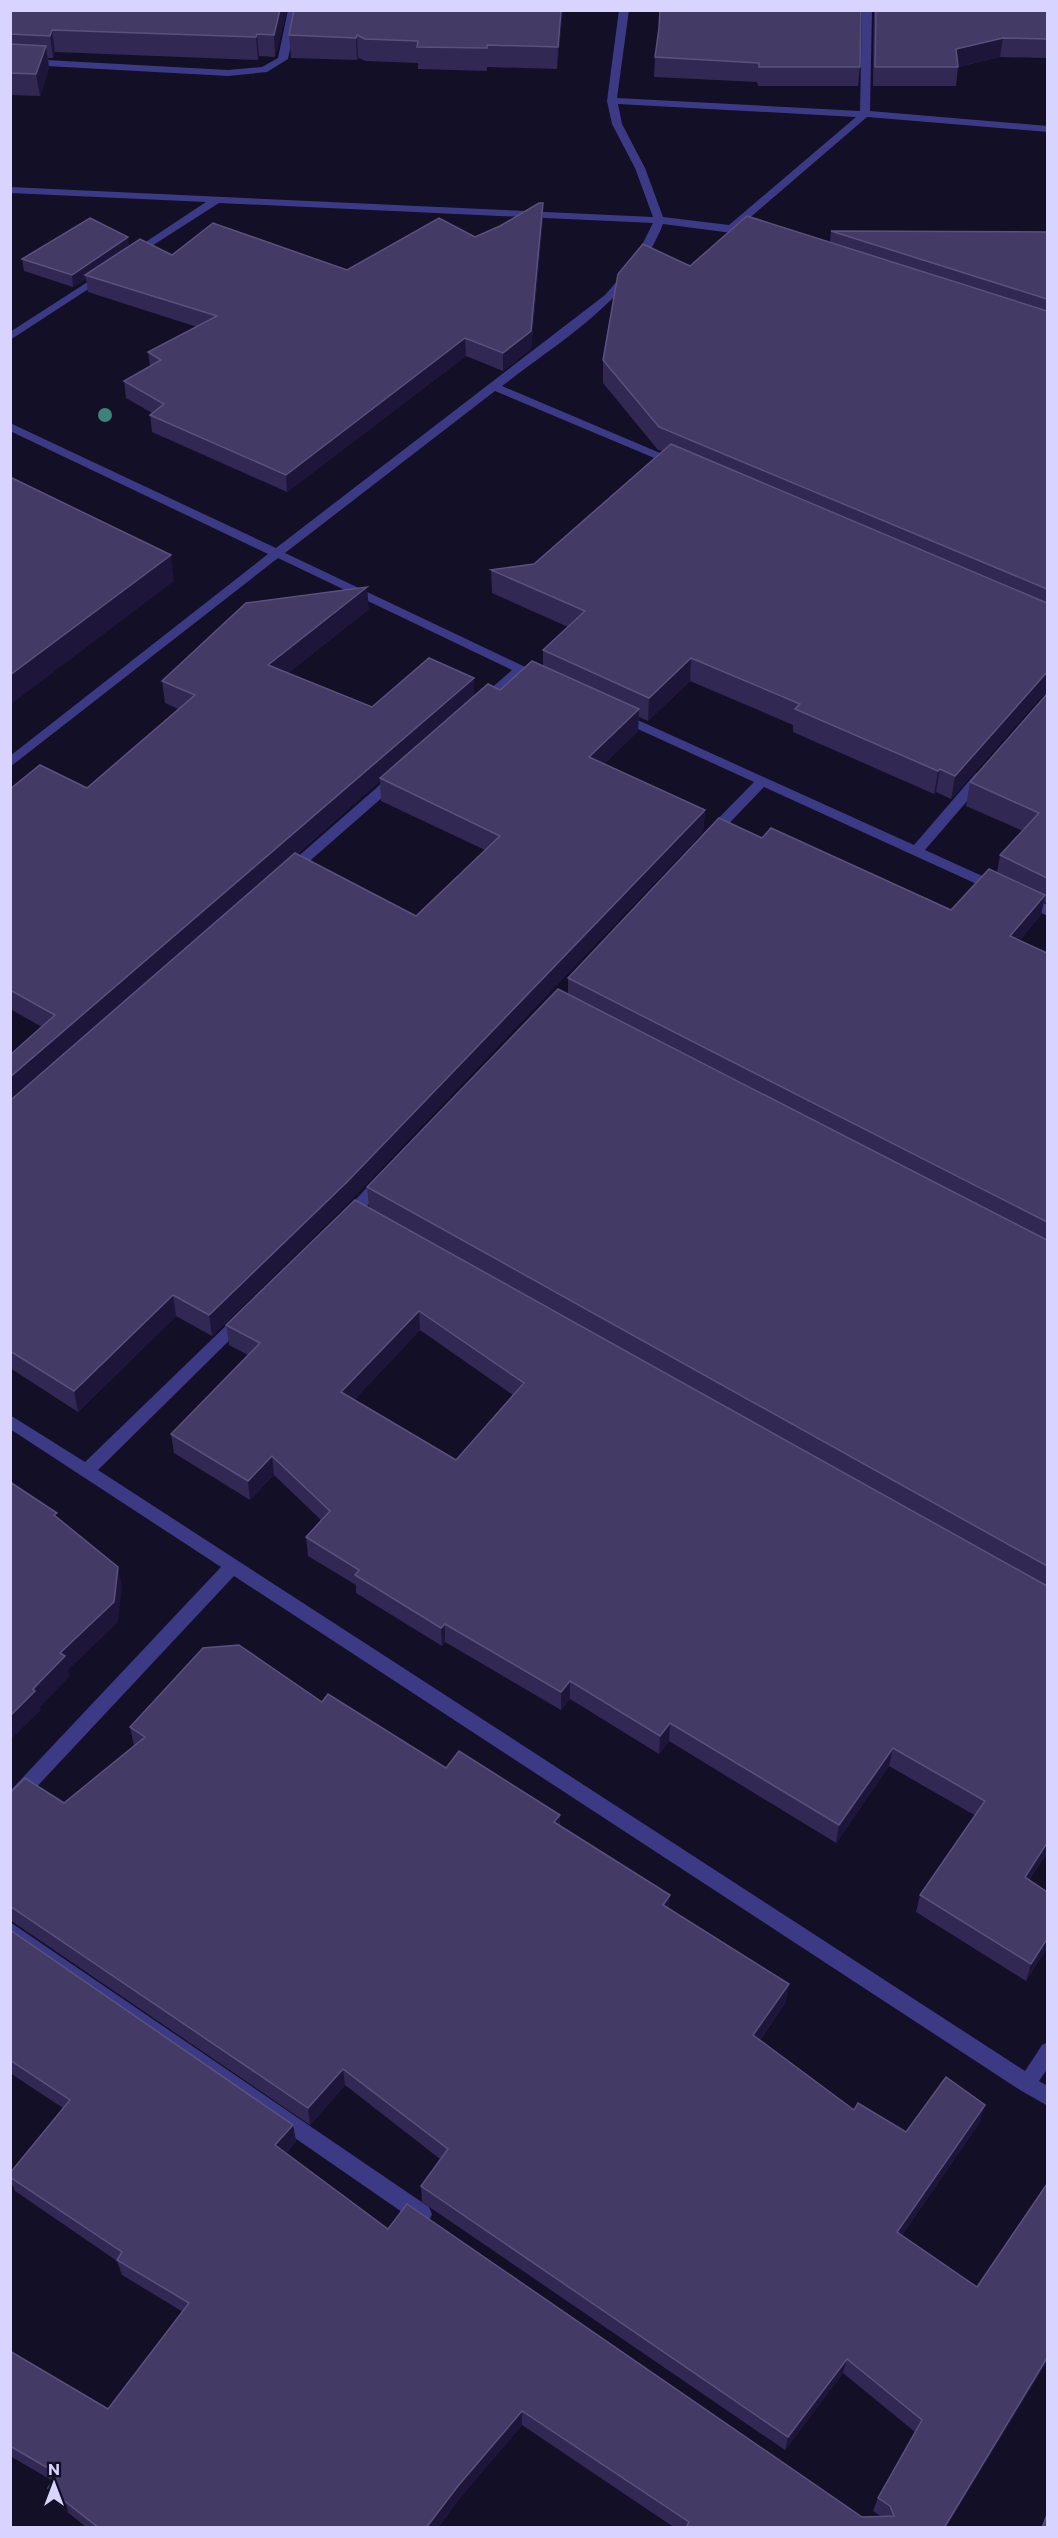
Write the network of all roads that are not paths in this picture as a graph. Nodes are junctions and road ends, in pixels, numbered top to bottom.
1 (293, 10) edge
2 (624, 10) edge
3 (867, 10) edge
4 (10, 61) edge
5 (612, 101) junction
6 (865, 114) junction
7 (1047, 129) edge
8 (10, 190) edge
9 (218, 199) junction
10 (659, 220) junction
11 (731, 228) junction
12 (765, 238) edge
13 (119, 264) edge
14 (109, 271) edge
15 (10, 337) edge
16 (493, 386) junction
17 (10, 426) edge
18 (689, 469) edge
19 (278, 552) junction
20 (520, 670) junction
21 (552, 684) edge
22 (475, 709) edge
23 (604, 709) edge
24 (993, 762) edge
25 (10, 763) edge
26 (404, 771) edge
27 (762, 781) junction
28 (700, 845) edge
29 (916, 850) junction
30 (279, 881) edge
31 (1047, 911) edge
32 (395, 1167) edge
33 (338, 1226) edge
34 (254, 1307) edge
35 (10, 1421) edge
36 (86, 1471) junction
37 (233, 1566) junction
38 (10, 1804) edge
39 (10, 1930) edge
40 (1047, 2051) edge
41 (1027, 2084) junction
42 (1047, 2097) edge
43 (434, 2222) edge

1 - 4 street
2 - 5 street
3 - 6 street
5 - 6 street
5 - 10 street
6 - 7 street
6 - 11 street
8 - 9 street
9 - 10 street
9 - 13 street
10 - 11 street
10 - 16 street
11 - 12 street
14 - 15 street
16 - 18 street
16 - 19 street
17 - 19 street
19 - 20 street
19 - 25 street
20 - 21 street
20 - 22 street
23 - 27 street
24 - 29 street
26 - 30 street
27 - 28 street
27 - 29 street
29 - 31 street
32 - 33 street
34 - 36 street
35 - 36 street
36 - 37 street
37 - 38 street
37 - 41 street
39 - 43 street
40 - 41 street
41 - 42 street

